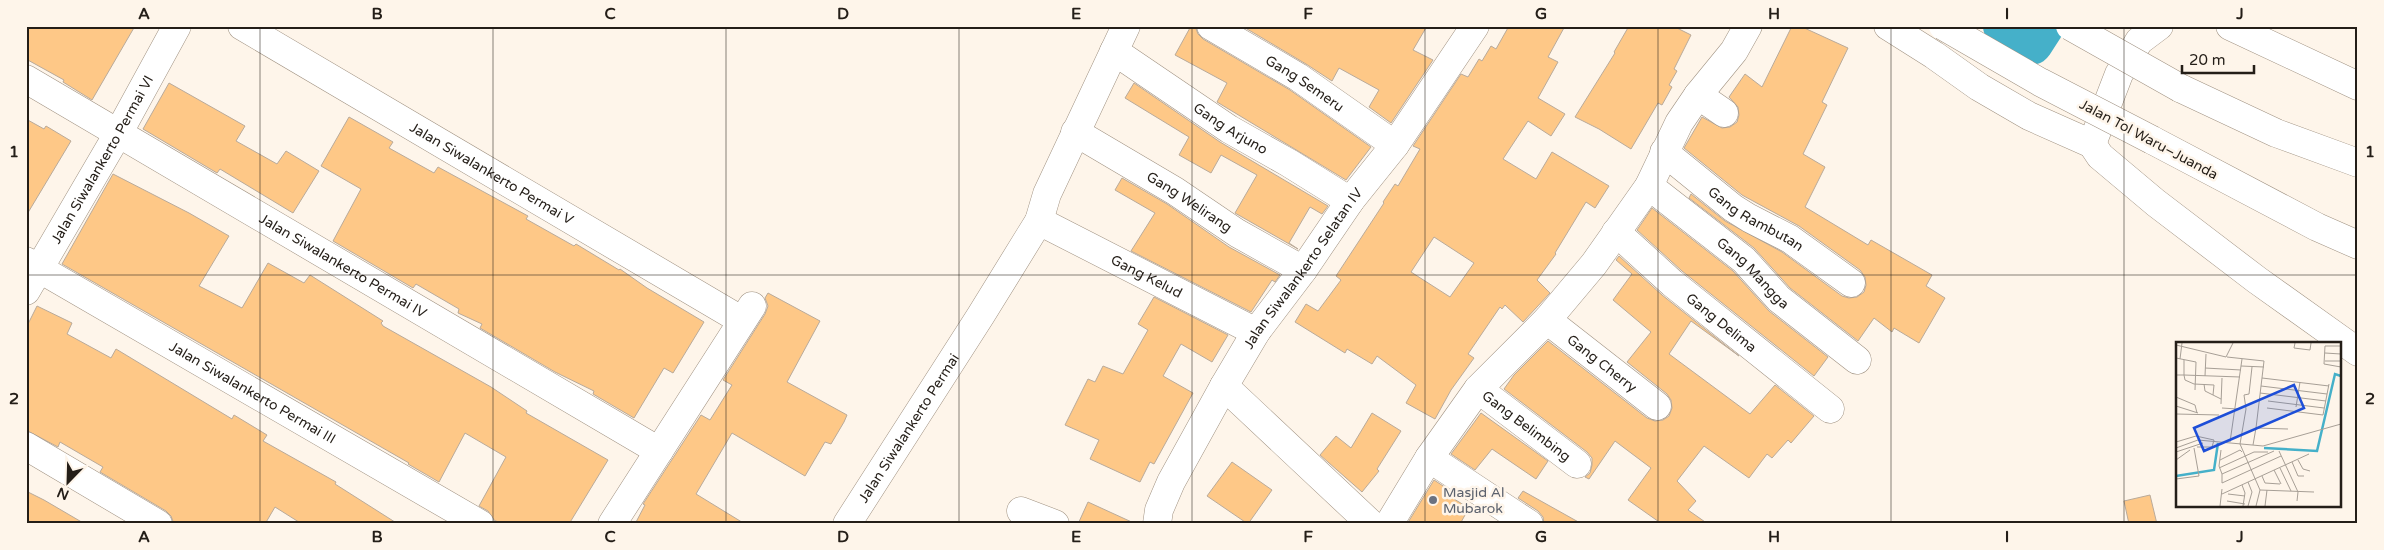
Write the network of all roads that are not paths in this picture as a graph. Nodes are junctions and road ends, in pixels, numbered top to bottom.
1 (177, 26) edge
2 (242, 26) edge
3 (1126, 26) edge
4 (1211, 26) edge
5 (1748, 26) edge
6 (1888, 26) edge
7 (1943, 26) edge
8 (2070, 26) edge
9 (2159, 26) edge
10 (2230, 26) edge
11 (1470, 28) edge
12 (1114, 51) junction
13 (26, 79) edge
14 (2358, 86) edge
15 (1698, 95) junction
16 (1724, 113) dead end
17 (119, 132) junction
18 (1075, 132) junction
19 (2092, 144) junction
20 (1395, 145) junction
21 (1664, 152) junction
22 (2358, 163) edge
23 (1649, 186) junction
24 (1350, 201) junction
25 (1039, 220) junction
26 (1616, 232) junction
27 (2358, 245) edge
28 (1303, 270) junction
29 (31, 274) edge
30 (1851, 283) dead end
31 (1547, 320) junction
32 (1256, 332) junction
33 (2358, 352) edge
34 (1857, 360) dead end
35 (1224, 386) junction
36 (1478, 389) junction
37 (1657, 406) dead end
38 (1830, 409) dead end
39 (26, 446) edge
40 (659, 451) junction
41 (1429, 458) junction
42 (1577, 464) dead end
43 (1021, 511) dead end
44 (158, 524) edge
45 (480, 524) edge
46 (612, 524) edge
47 (847, 524) edge
48 (1055, 524) edge
49 (1157, 524) edge
50 (1371, 524) edge
51 (1389, 524) edge
52 (1529, 524) edge

1 - 17 main road, Jalan Siwalankerto Permai VI
2 - 40 main road, Jalan Siwalankerto Permai V
3 - 12 main road, Jalan Siwalankerto Permai
4 - 20 main road, Gang Semeru
5 - 15 main road
6 - 19 main road
7 - 27 main road, Jalan Tol Waru–Juanda, bridge
8 - 22 main road, bridge
9 - 19 main road
10 - 14 main road
11 - 20 main road, Jalan Siwalankerto Selatan IV
12 - 18 main road, Jalan Siwalankerto Permai
12 - 24 main road, Gang Arjuno
13 - 17 main road, Jalan Siwalankerto Permai IV
15 - 16 main road
15 - 21 main road
17 - 29 main road, Jalan Siwalankerto Permai VI
17 - 40 main road, Jalan Siwalankerto Permai IV
18 - 25 main road, Jalan Siwalankerto Permai
18 - 28 main road, Gang Welirang
19 - 33 main road
20 - 24 main road, Jalan Siwalankerto Selatan IV
21 - 23 main road
21 - 30 main road, Gang Rambutan
23 - 26 main road
23 - 34 main road, Gang Mangga
24 - 28 main road, Jalan Siwalankerto Selatan IV
25 - 32 main road, Gang Kelud
25 - 47 main road, Jalan Siwalankerto Permai
26 - 31 main road
26 - 38 main road, Gang Delima
28 - 32 main road, Jalan Siwalankerto Selatan IV
29 - 45 main road, Jalan Siwalankerto Permai III
31 - 36 main road
31 - 37 main road, Gang Cherry
32 - 35 main road, Jalan Siwalankerto Selatan IV
35 - 49 main road, Jalan Siwalankerto Selatan IV
35 - 50 main road
36 - 41 main road
36 - 42 main road, Gang Belimbing
39 - 44 main road
40 - 46 main road
41 - 51 main road
41 - 52 main road
43 - 48 main road

